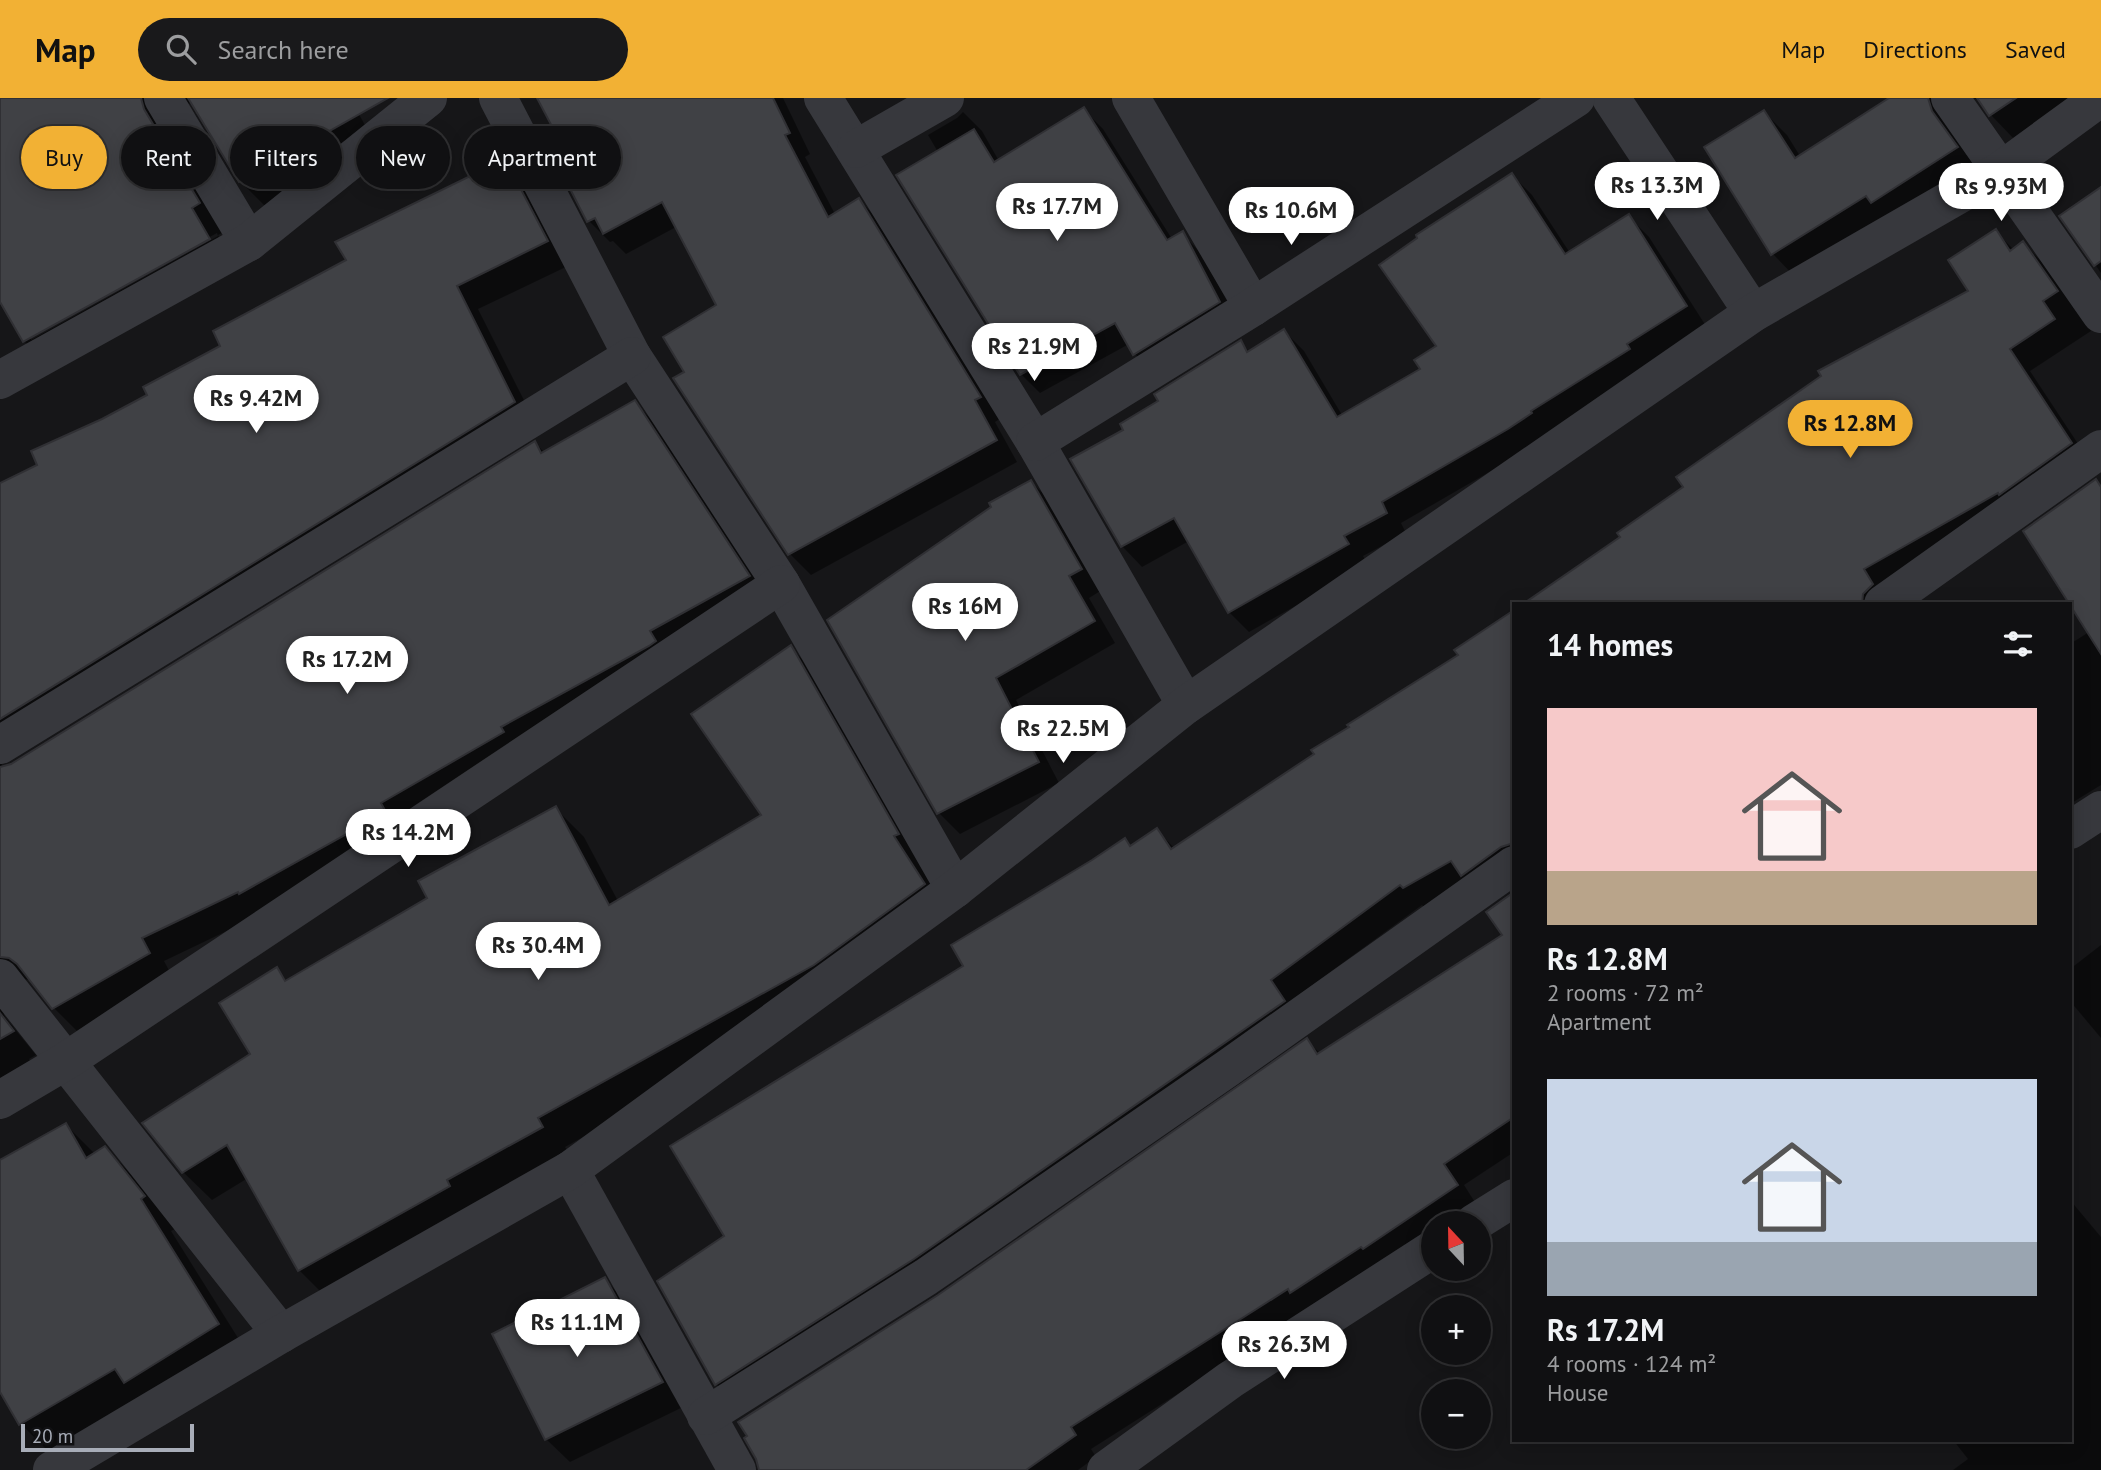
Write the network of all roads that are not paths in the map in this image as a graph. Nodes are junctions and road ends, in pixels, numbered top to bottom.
1 (163, 98) edge
2 (428, 98) edge
3 (498, 98) edge
4 (823, 98) edge
5 (945, 98) edge
6 (1131, 98) edge
7 (1576, 98) edge
8 (1611, 98) edge
9 (1950, 98) edge
10 (2099, 98) edge
11 (856, 149) junction
12 (2000, 171) junction
13 (249, 242) junction
14 (1254, 307) junction
15 (1753, 313) junction
16 (2101, 313) edge
17 (632, 356) junction
18 (0, 380) edge
19 (1035, 442) junction
20 (2101, 449) edge
21 (781, 584) junction
22 (1886, 602) edge
23 (1186, 705) junction
24 (0, 745) edge
25 (2101, 810) edge
26 (2072, 829) edge
27 (1512, 866) edge
28 (955, 889) junction
29 (0, 978) edge
30 (66, 1061) junction
31 (0, 1100) edge
32 (570, 1170) junction
33 (1512, 1199) edge
34 (1491, 1212) edge
35 (1421, 1258) edge
36 (281, 1334) junction
37 (706, 1416) junction
38 (52, 1470) edge
39 (737, 1470) edge
40 (1106, 1470) edge

1 - 13 street
2 - 13 street
3 - 17 street
4 - 11 street
5 - 11 street
6 - 14 street
7 - 14 street
8 - 15 street
9 - 12 street
10 - 12 street
11 - 19 street
12 - 15 street
12 - 16 street
13 - 18 street
14 - 19 street
15 - 23 street
17 - 21 street
17 - 24 street
19 - 23 street
20 - 22 street
21 - 28 street
21 - 30 street
23 - 28 street
25 - 26 street
27 - 37 street
28 - 32 street
29 - 30 street
30 - 31 street
30 - 36 street
32 - 36 street
32 - 37 street
33 - 34 street
35 - 40 street
36 - 38 street
37 - 39 street

